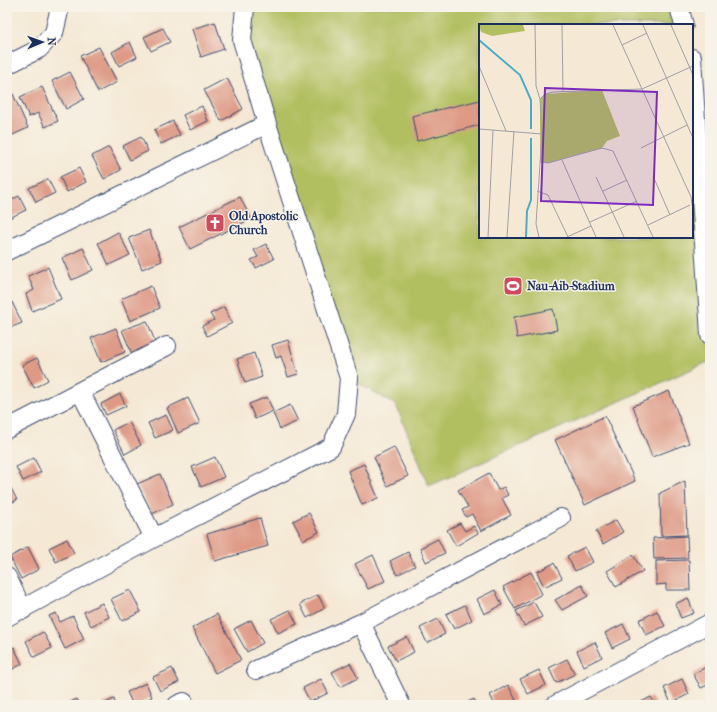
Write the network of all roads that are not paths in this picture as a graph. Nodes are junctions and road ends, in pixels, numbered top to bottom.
1 (60, 7) edge
2 (245, 7) edge
3 (679, 7) edge
4 (684, 24) edge
5 (693, 63) edge
6 (7, 65) edge
7 (703, 114) edge
8 (267, 124) junction
9 (7, 251) edge
10 (710, 335) edge
11 (167, 346) dead end
12 (80, 391) junction
13 (7, 429) edge
14 (561, 518) dead end
15 (154, 538) junction
16 (7, 577) edge
17 (23, 610) junction
18 (7, 617) edge
19 (361, 623) junction
20 (710, 623) edge
21 (256, 670) dead end
22 (400, 705) edge
23 (555, 705) edge

1 - 6 street
2 - 8 street
3 - 4 street
5 - 7 street
7 - 10 street
8 - 9 street
8 - 15 street
11 - 12 street
12 - 13 street
12 - 15 street
14 - 19 street
15 - 17 street
16 - 17 street
17 - 18 street
19 - 21 street
19 - 22 street
20 - 23 street

